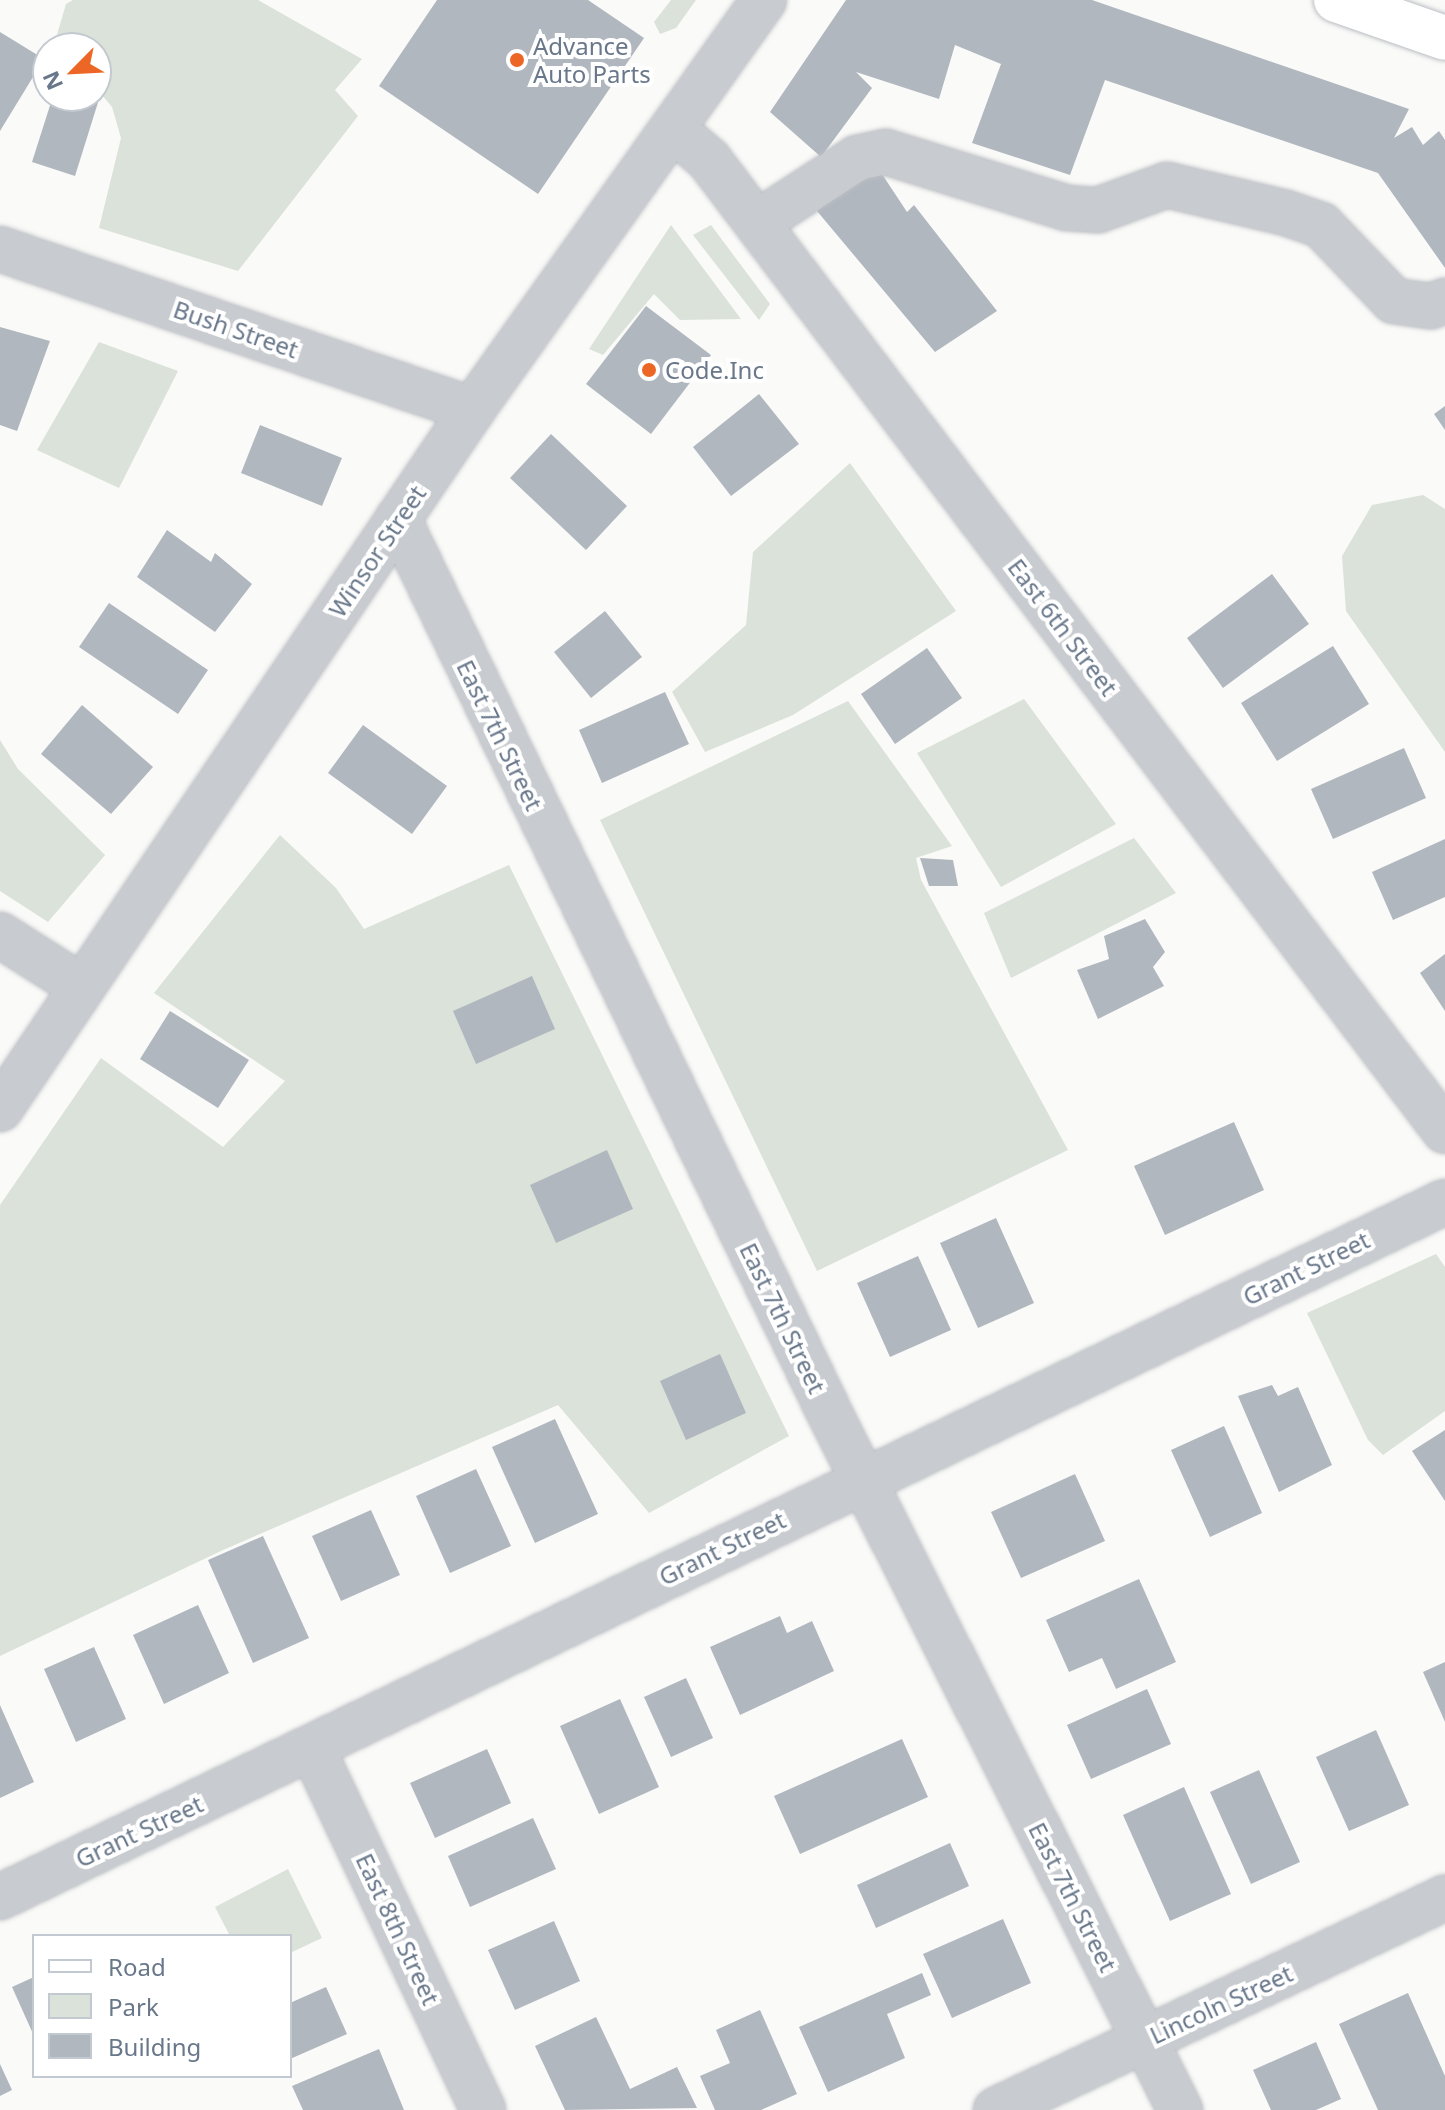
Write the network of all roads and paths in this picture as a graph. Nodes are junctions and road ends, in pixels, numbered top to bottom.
1 (764, 0) edge
2 (1336, 0) edge
3 (1445, 38) edge
4 (673, 129) junction
5 (757, 223) junction
6 (0, 249) edge
7 (1445, 301) edge
8 (472, 410) junction
9 (398, 519) junction
10 (0, 935) edge
11 (82, 987) junction
12 (0, 1109) edge
13 (1445, 1131) edge
14 (1445, 1202) edge
15 (862, 1479) junction
16 (312, 1748) junction
17 (0, 1897) edge
18 (1445, 1898) edge
19 (1146, 2040) junction
20 (483, 2110) edge
21 (996, 2110) edge
22 (1180, 2110) edge

1 - 4 street, Winsor Street
2 - 3 main road
4 - 5 street, East 6th Street
4 - 8 street, Winsor Street
5 - 7 street
5 - 13 street, East 6th Street
6 - 8 street, Bush Street
8 - 9 street, Winsor Street
9 - 11 street, Winsor Street
9 - 15 street, East 7th Street
10 - 11 street
11 - 12 street, Winsor Street
14 - 15 street, Grant Street
15 - 16 street, Grant Street
15 - 19 street, East 7th Street
16 - 17 street, Grant Street
16 - 20 street, East 8th Street
18 - 19 street, Lincoln Street
19 - 21 street, Lincoln Street
19 - 22 street, East 7th Street

